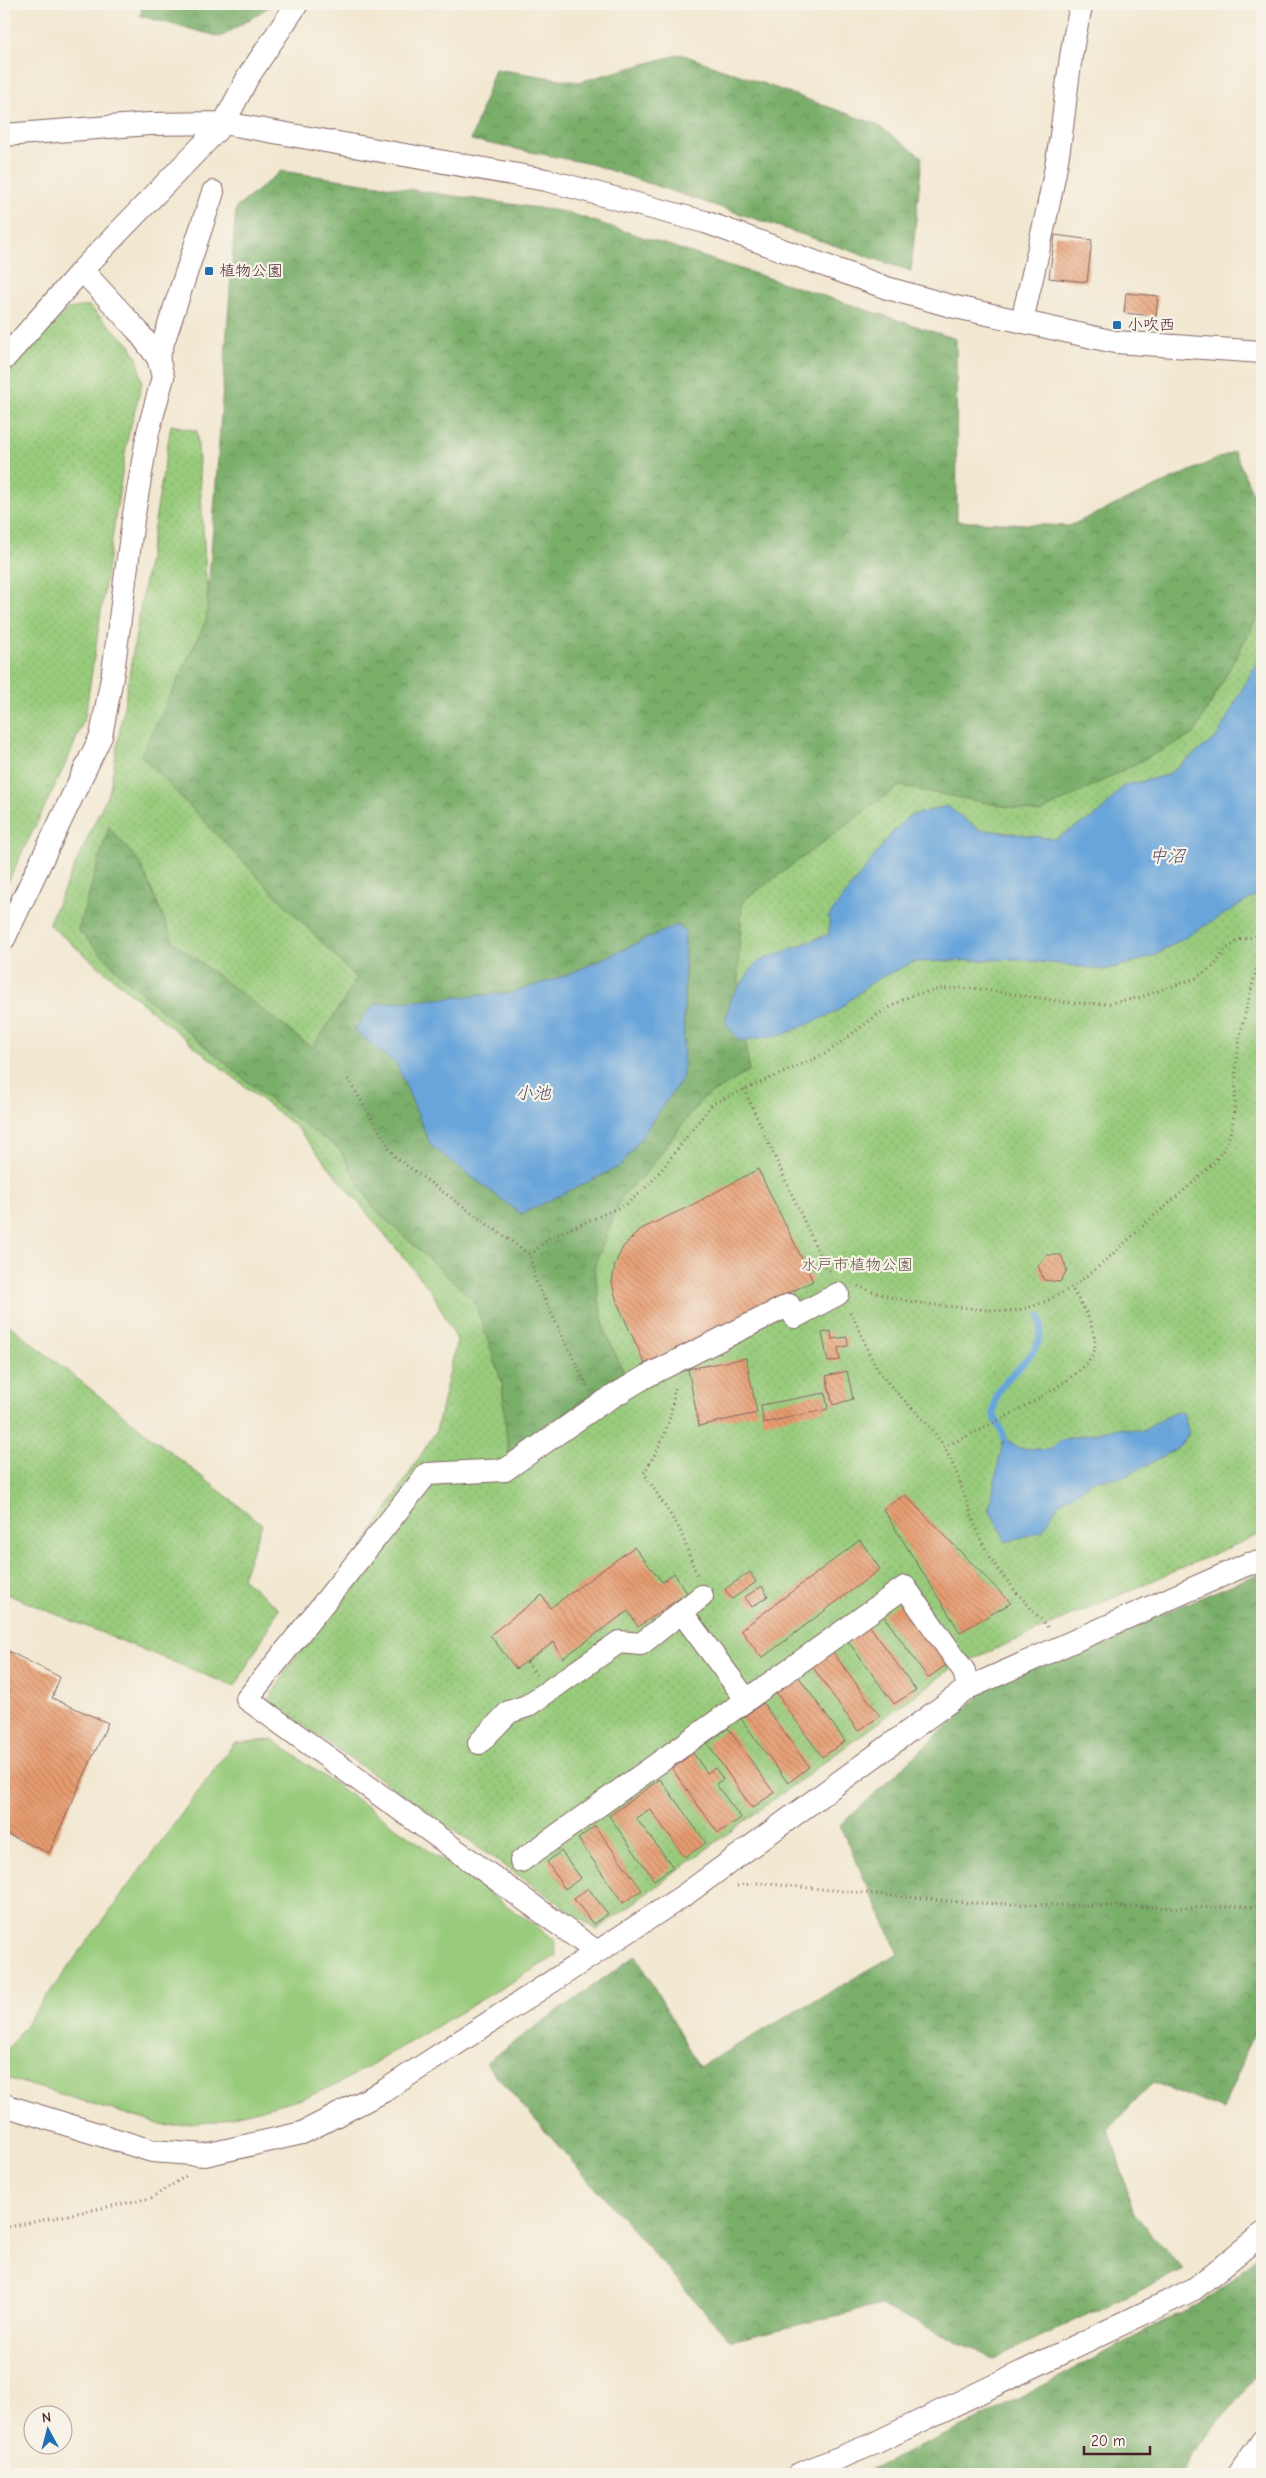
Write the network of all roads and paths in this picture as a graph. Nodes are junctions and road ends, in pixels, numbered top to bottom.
1 (297, 4) edge
2 (1082, 4) edge
3 (224, 123) junction
4 (4, 135) edge
5 (213, 192) dead end
6 (82, 270) junction
7 (1022, 321) junction
8 (1262, 352) edge
9 (4, 358) edge
10 (158, 358) junction
11 (1262, 935) edge
12 (4, 939) edge
13 (1262, 948) edge
14 (348, 1079) dead end
15 (744, 1090) junction
16 (530, 1256) junction
17 (825, 1267) junction
18 (844, 1285) junction
19 (1072, 1286) junction
20 (671, 1364) junction
21 (597, 1406) junction
22 (944, 1448) junction
23 (1262, 1562) edge
24 (702, 1596) joint
25 (682, 1613) junction
26 (1059, 1647) junction
27 (968, 1688) junction
28 (746, 1699) junction
29 (479, 1743) dead end
30 (522, 1861) dead end
31 (732, 1886) dead end
32 (1262, 1906) edge
33 (597, 1952) junction
34 (4, 2105) edge
35 (205, 2156) junction
36 (4, 2228) edge
37 (1262, 2234) edge
38 (1262, 2442) edge
39 (799, 2474) edge
40 (1239, 2474) edge

1 - 3 street
2 - 7 street
3 - 4 street
3 - 6 street
3 - 7 street
5 - 10 street
6 - 9 street
6 - 10 street
7 - 8 street
10 - 12 street
11 - 15 path
13 - 19 path
14 - 16 path
15 - 16 path
15 - 17 path
16 - 21 path
17 - 18 path
17 - 18 path
18 - 19 path
18 - 20 street
18 - 22 path
19 - 22 path
20 - 21 street
20 - 24 path
21 - 33 street
22 - 26 path
23 - 26 street
24 - 25 street
25 - 28 street
25 - 29 street
26 - 27 street
27 - 28 street
27 - 33 street
28 - 30 street
31 - 32 path
33 - 35 street
34 - 35 street
35 - 36 path
37 - 39 street
38 - 40 street

